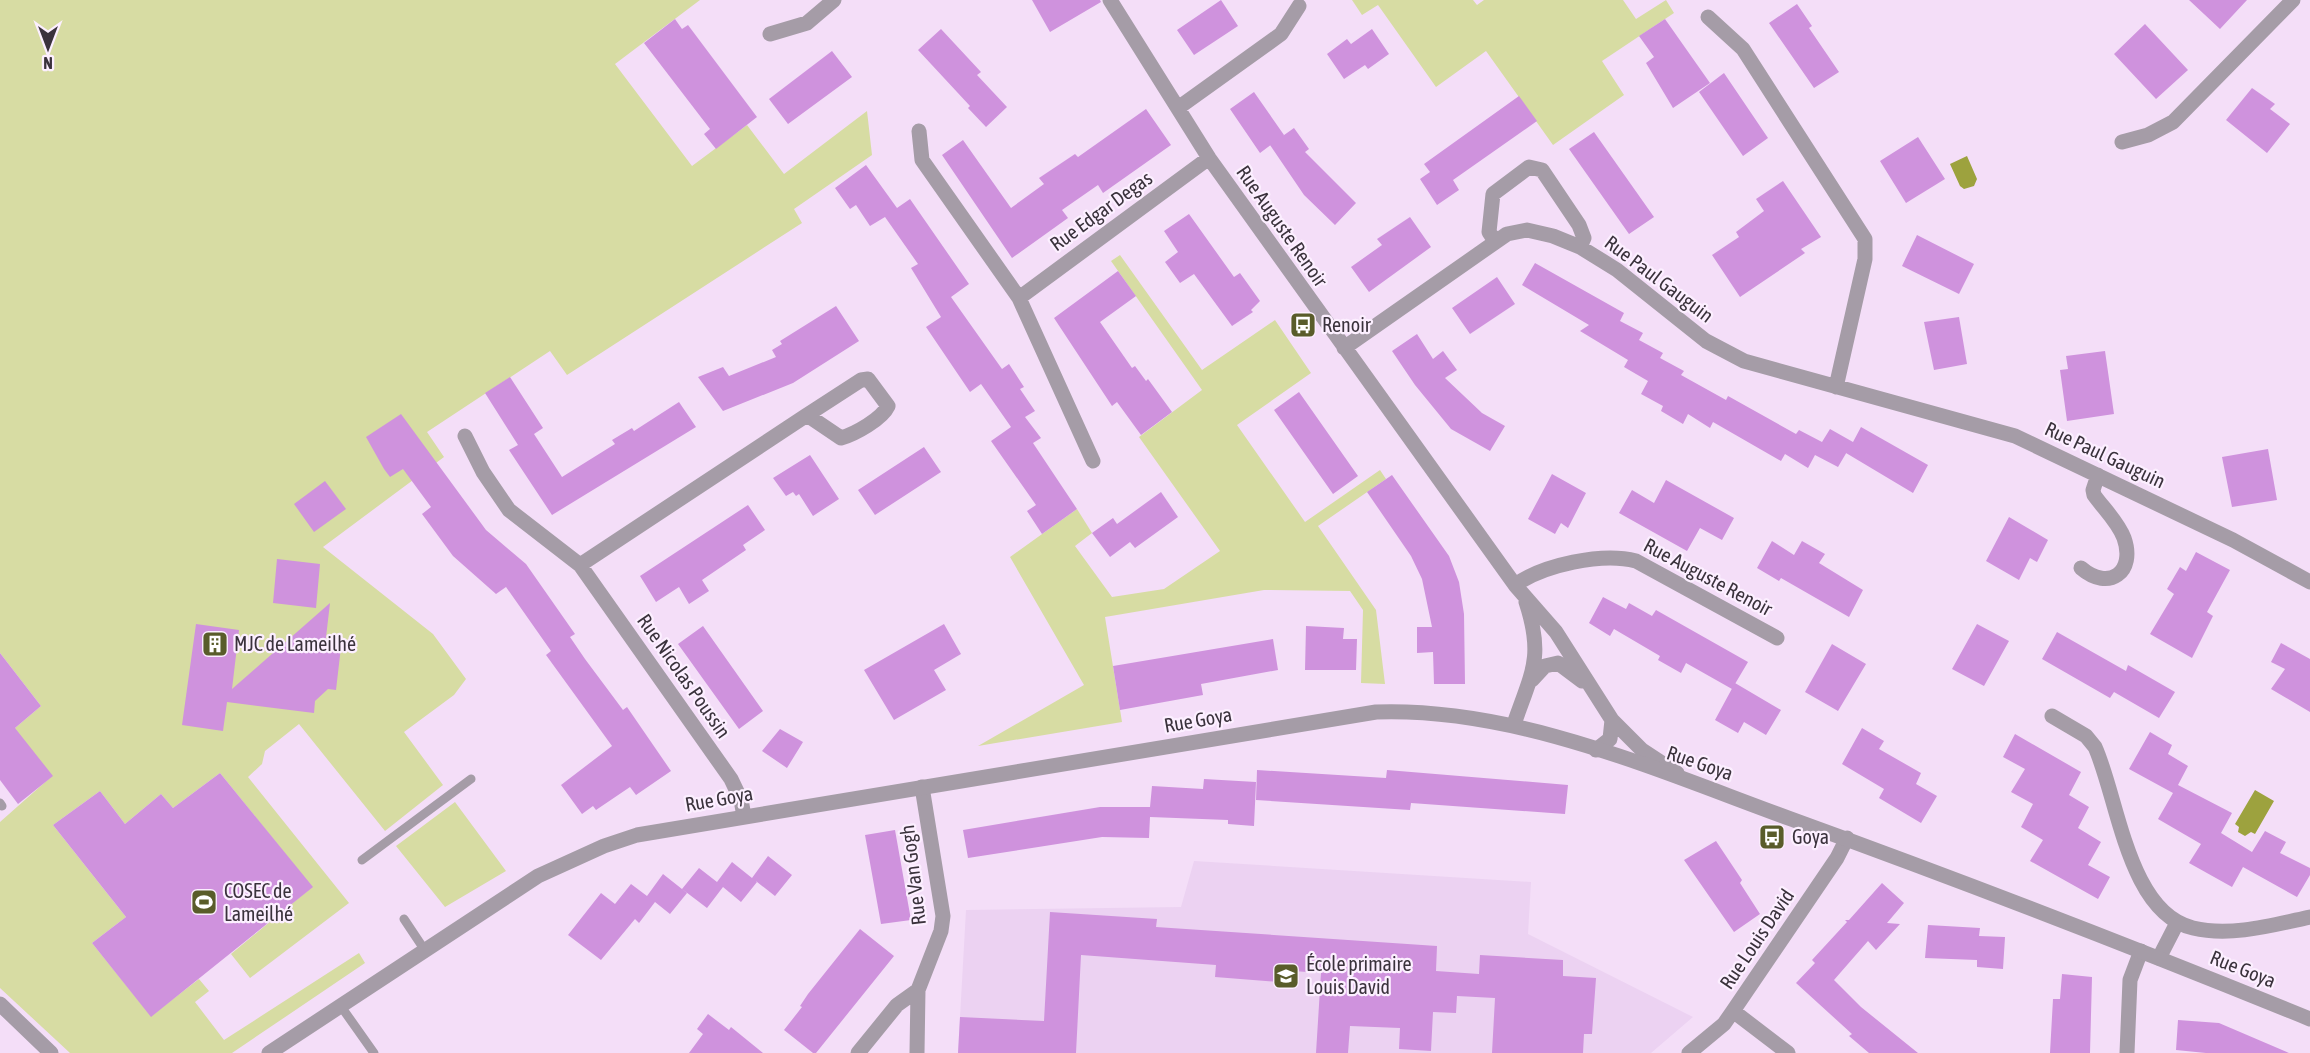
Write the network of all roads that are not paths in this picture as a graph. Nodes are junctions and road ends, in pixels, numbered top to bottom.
1 (834, 0) edge
2 (1110, 0) edge
3 (2293, 0) edge
4 (1299, 6) dead end
5 (1708, 16) dead end
6 (770, 34) dead end
7 (1178, 108) junction
8 (919, 131) dead end
9 (2122, 142) dead end
10 (1209, 158) junction
11 (1495, 241) junction
12 (1580, 247) junction
13 (1019, 298) junction
14 (1344, 348) junction
15 (1836, 387) junction
16 (807, 415) junction
17 (465, 436) dead end
18 (1093, 461) dead end
19 (2098, 475) junction
20 (580, 565) junction
21 (2081, 568) dead end
22 (2310, 582) edge
23 (1520, 591) junction
24 (1777, 638) dead end
25 (1527, 686) junction
26 (1598, 695) junction
27 (2052, 716) dead end
28 (1612, 720) junction
29 (1514, 724) junction
30 (1596, 750) junction
31 (471, 778) dead end
32 (1690, 781) junction
33 (922, 787) junction
34 (744, 816) junction
35 (1846, 838) junction
36 (362, 860) dead end
37 (2310, 917) edge
38 (404, 920) dead end
39 (2177, 923) junction
40 (424, 949) junction
41 (2140, 951) junction
42 (2159, 958) junction
43 (918, 990) junction
44 (0, 1004) edge
45 (340, 1005) junction
46 (1733, 1011) junction
47 (2310, 1019) edge
48 (51, 1053) edge
49 (269, 1053) edge
50 (374, 1053) edge
51 (858, 1053) edge
52 (917, 1053) edge
53 (1689, 1053) edge
54 (1788, 1053) edge
55 (2127, 1053) edge

1 - 6 street
2 - 7 street, Rue Auguste Renoir
3 - 9 street
4 - 7 street
5 - 15 street
7 - 10 street, Rue Auguste Renoir
8 - 13 street
10 - 13 street, Rue Edgar Degas
10 - 14 street, Rue Auguste Renoir
11 - 12 street, Rue Paul Gauguin
11 - 12 street
11 - 14 street, Rue Paul Gauguin
12 - 15 street, Rue Paul Gauguin
13 - 18 street
14 - 23 street, Rue Auguste Renoir
15 - 19 street, Rue Paul Gauguin
16 - 16 street
16 - 20 street
17 - 20 street, Rue Nicolas Poussin
19 - 21 street
19 - 22 street, Rue Paul Gauguin
20 - 34 street, Rue Nicolas Poussin
23 - 24 street, Rue Auguste Renoir
23 - 25 street
23 - 26 street
25 - 26 street
25 - 29 street
26 - 28 street
27 - 39 street
28 - 30 street
28 - 32 street
29 - 30 street, Rue Goya
29 - 33 street, Rue Goya
30 - 32 street, Rue Goya
31 - 36 lane
32 - 35 street, Rue Goya
33 - 34 street, Rue Goya
33 - 43 street, Rue Van Gogh
34 - 40 street, Rue Goya
35 - 41 street, Rue Goya
35 - 46 street, Rue Louis David
37 - 39 street, Rue Goya
38 - 40 lane
39 - 42 street
40 - 45 street, Rue Goya
41 - 42 street, Rue Goya
41 - 55 street
42 - 47 street, Rue Goya
43 - 51 street
43 - 52 street, Rue Van Gogh
44 - 48 street
45 - 49 street, Rue Goya
45 - 50 lane
46 - 53 street, Rue Louis David
46 - 54 street

